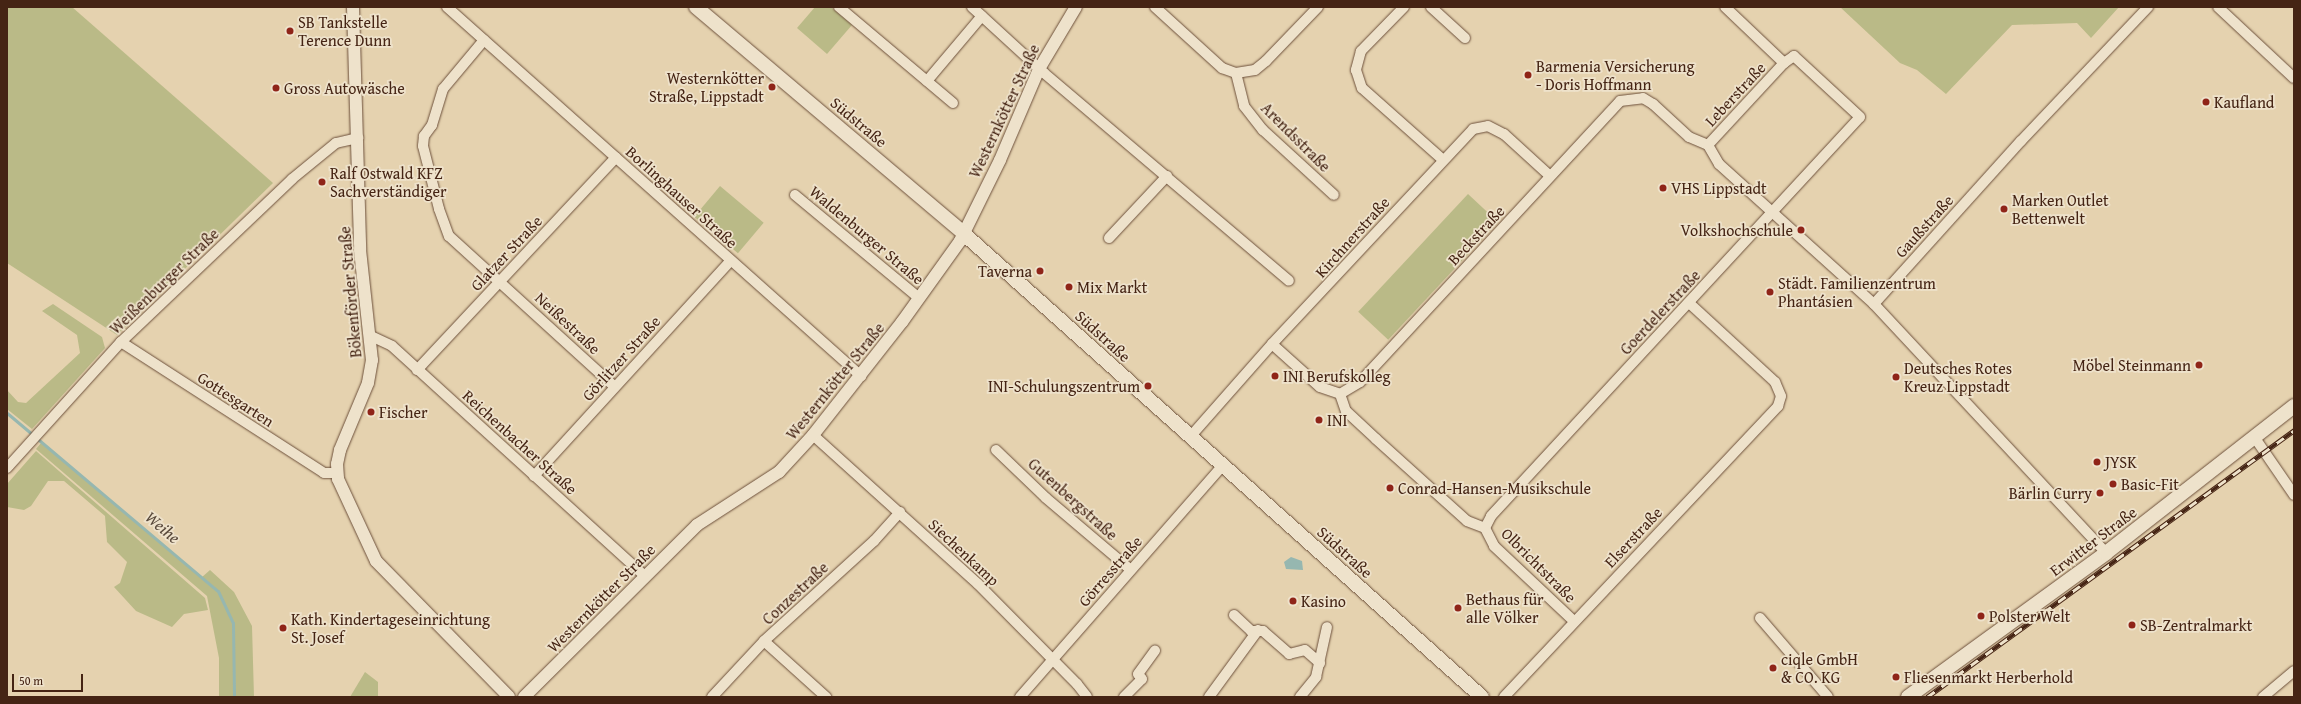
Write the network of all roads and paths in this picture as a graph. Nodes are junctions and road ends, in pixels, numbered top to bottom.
1 (354, 7) edge
2 (447, 7) edge
3 (696, 7) edge
4 (839, 7) edge
5 (1076, 7) edge
6 (1155, 7) edge
7 (1318, 7) edge
8 (1404, 7) edge
9 (1431, 7) edge
10 (1725, 7) edge
11 (2148, 7) edge
12 (2218, 7) edge
13 (977, 10) edge
14 (1465, 38) dead end
15 (484, 40) junction
16 (1784, 63) junction
17 (1039, 69) junction
18 (1236, 73) junction
19 (2294, 78) edge
20 (927, 82) junction
21 (953, 103) dead end
22 (1860, 117) joint
23 (358, 138) junction
24 (1708, 145) junction
25 (616, 157) junction
26 (1442, 159) junction
27 (1167, 176) junction
28 (1550, 176) junction
29 (795, 195) dead end
30 (1334, 195) dead end
31 (1772, 213) junction
32 (963, 233) junction
33 (1109, 238) dead end
34 (730, 260) junction
35 (1289, 281) dead end
36 (499, 282) junction
37 (919, 298) junction
38 (1689, 303) junction
39 (1874, 304) junction
40 (371, 336) junction
41 (121, 342) junction
42 (1272, 344) junction
43 (417, 370) junction
44 (861, 376) junction
45 (615, 387) junction
46 (1340, 394) junction
47 (2294, 406) edge
48 (814, 435) junction
49 (1190, 437) junction
50 (2255, 438) junction
51 (996, 450) dead end
52 (1222, 466) junction
53 (7, 468) edge
54 (336, 473) junction
55 (534, 476) junction
56 (2294, 495) edge
57 (900, 512) junction
58 (1485, 528) junction
59 (2106, 553) junction
60 (1131, 570) junction
61 (645, 576) junction
62 (1234, 615) dead end
63 (1760, 618) dead end
64 (1574, 621) junction
65 (1327, 627) dead end
66 (1258, 630) junction
67 (764, 641) junction
68 (1155, 651) dead end
69 (1053, 660) junction
70 (1320, 663) junction
71 (2294, 671) edge
72 (509, 697) edge
73 (524, 697) edge
74 (712, 697) edge
75 (826, 697) edge
76 (1020, 697) edge
77 (1086, 697) edge
78 (1124, 697) edge
79 (1209, 697) edge
80 (1300, 697) edge
81 (1482, 697) edge
82 (1504, 697) edge
83 (1828, 697) edge
84 (1908, 697) edge
85 (2263, 697) edge

1 - 23 street, Bökenförder Straße
2 - 15 street, Borlinghauser Straße
3 - 32 main road, Südstraße
4 - 20 street
5 - 17 street, Westernkötter Straße
6 - 18 street
7 - 18 street
8 - 26 street
9 - 14 street
10 - 16 street, Leberstraße
11 - 39 street, Gaußstraße
12 - 19 street
13 - 17 street
13 - 20 street
15 - 25 street, Borlinghauser Straße
15 - 36 street
16 - 22 street, Leberstraße
16 - 24 street, Leberstraße
17 - 27 street
17 - 32 street, Westernkötter Straße
18 - 30 street, Arendsstraße
20 - 21 street
22 - 31 street, Goerdelerstraße
23 - 40 street, Bökenförder Straße
23 - 41 street, Weißenburger Straße
24 - 28 street, Beckstraße
24 - 31 street
25 - 34 street, Borlinghauser Straße
25 - 36 street, Glatzer Straße
26 - 28 street, Kirchnerstraße
26 - 42 street, Kirchnerstraße
27 - 33 street
27 - 35 street
28 - 46 street, Beckstraße
29 - 37 street, Waldenburger Straße
31 - 38 street, Goerdelerstraße
31 - 39 street
32 - 37 street, Westernkötter Straße
32 - 49 main road, Südstraße
34 - 44 street, Borlinghauser Straße
34 - 45 street, Görlitzer Straße
36 - 43 street, Glatzer Straße
36 - 45 street, Neißestraße
37 - 44 street, Westernkötter Straße
38 - 58 street, Goerdelerstraße
38 - 64 street, Elserstraße
39 - 59 street
40 - 43 street, Reichenbacher Straße
40 - 54 street, Bökenförder Straße
41 - 53 street, Weißenburger Straße
41 - 54 street, Gottesgarten
42 - 46 street
42 - 49 street, Kirchnerstraße
43 - 55 street, Reichenbacher Straße
44 - 48 street, Westernkötter Straße
45 - 55 street, Görlitzer Straße
46 - 58 street, Olbrichtstraße
47 - 50 main road, Erwitter Straße
48 - 57 street, Siechenkamp
48 - 61 street, Westernkötter Straße
49 - 52 main road, Südstraße
50 - 56 street
50 - 59 main road, Erwitter Straße
51 - 60 street, Gutenbergstraße
52 - 60 street, Görresstraße
52 - 81 main road, Südstraße
54 - 72 street
55 - 61 street, Reichenbacher Straße
57 - 67 street, Conzestraße
57 - 69 street, Siechenkamp
58 - 64 street, Olbrichtstraße
59 - 84 main road, Erwitter Straße
60 - 69 street, Görresstraße
61 - 73 street, Westernkötter Straße
62 - 66 street
63 - 83 street
64 - 82 street, Elserstraße
65 - 70 street
66 - 70 street
66 - 79 street
67 - 74 street, Conzestraße
67 - 75 street
68 - 78 street
69 - 76 street, Görresstraße
69 - 77 street, Siechenkamp
70 - 80 street
71 - 85 street

